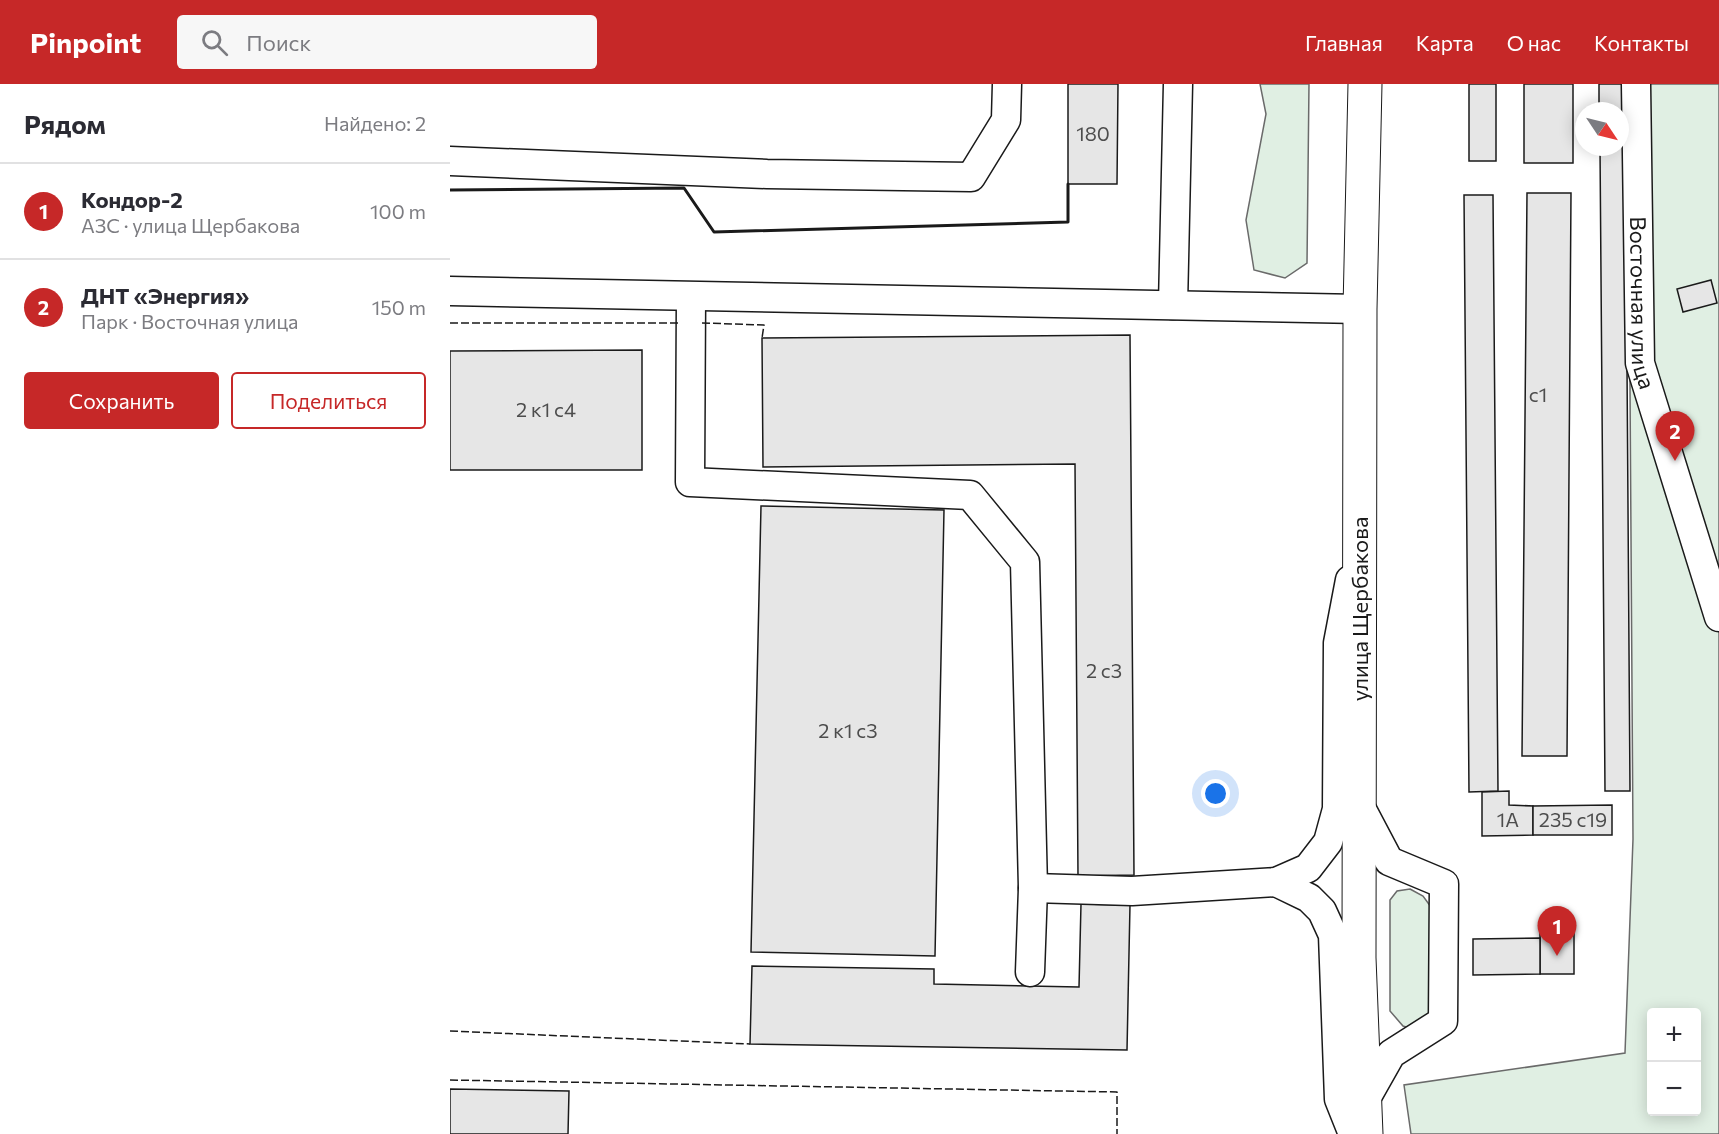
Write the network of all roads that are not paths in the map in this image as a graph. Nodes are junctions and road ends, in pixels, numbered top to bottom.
1 (1007, 84) edge
2 (1178, 84) edge
3 (1365, 84) edge
4 (1636, 84) edge
5 (450, 161) edge
6 (450, 291) edge
7 (691, 297) junction
8 (1173, 305) junction
9 (1360, 309) junction
10 (1360, 531) junction
11 (1719, 617) edge
12 (1360, 806) junction
13 (1276, 882) junction
14 (1033, 888) junction
15 (1030, 972) dead end
16 (1365, 1100) junction
17 (1353, 1134) edge
18 (1365, 1134) edge

1 - 5 street
2 - 8 street
3 - 9 main road, улица Щербакова
4 - 11 street, Восточная улица
6 - 7 street
7 - 8 street
7 - 14 street
8 - 9 street
9 - 10 main road, улица Щербакова
10 - 12 main road, улица Щербакова
10 - 13 street
12 - 16 main road, улица Щербакова
12 - 16 street
13 - 14 street
13 - 17 street
14 - 15 street
16 - 18 main road, улица Щербакова

